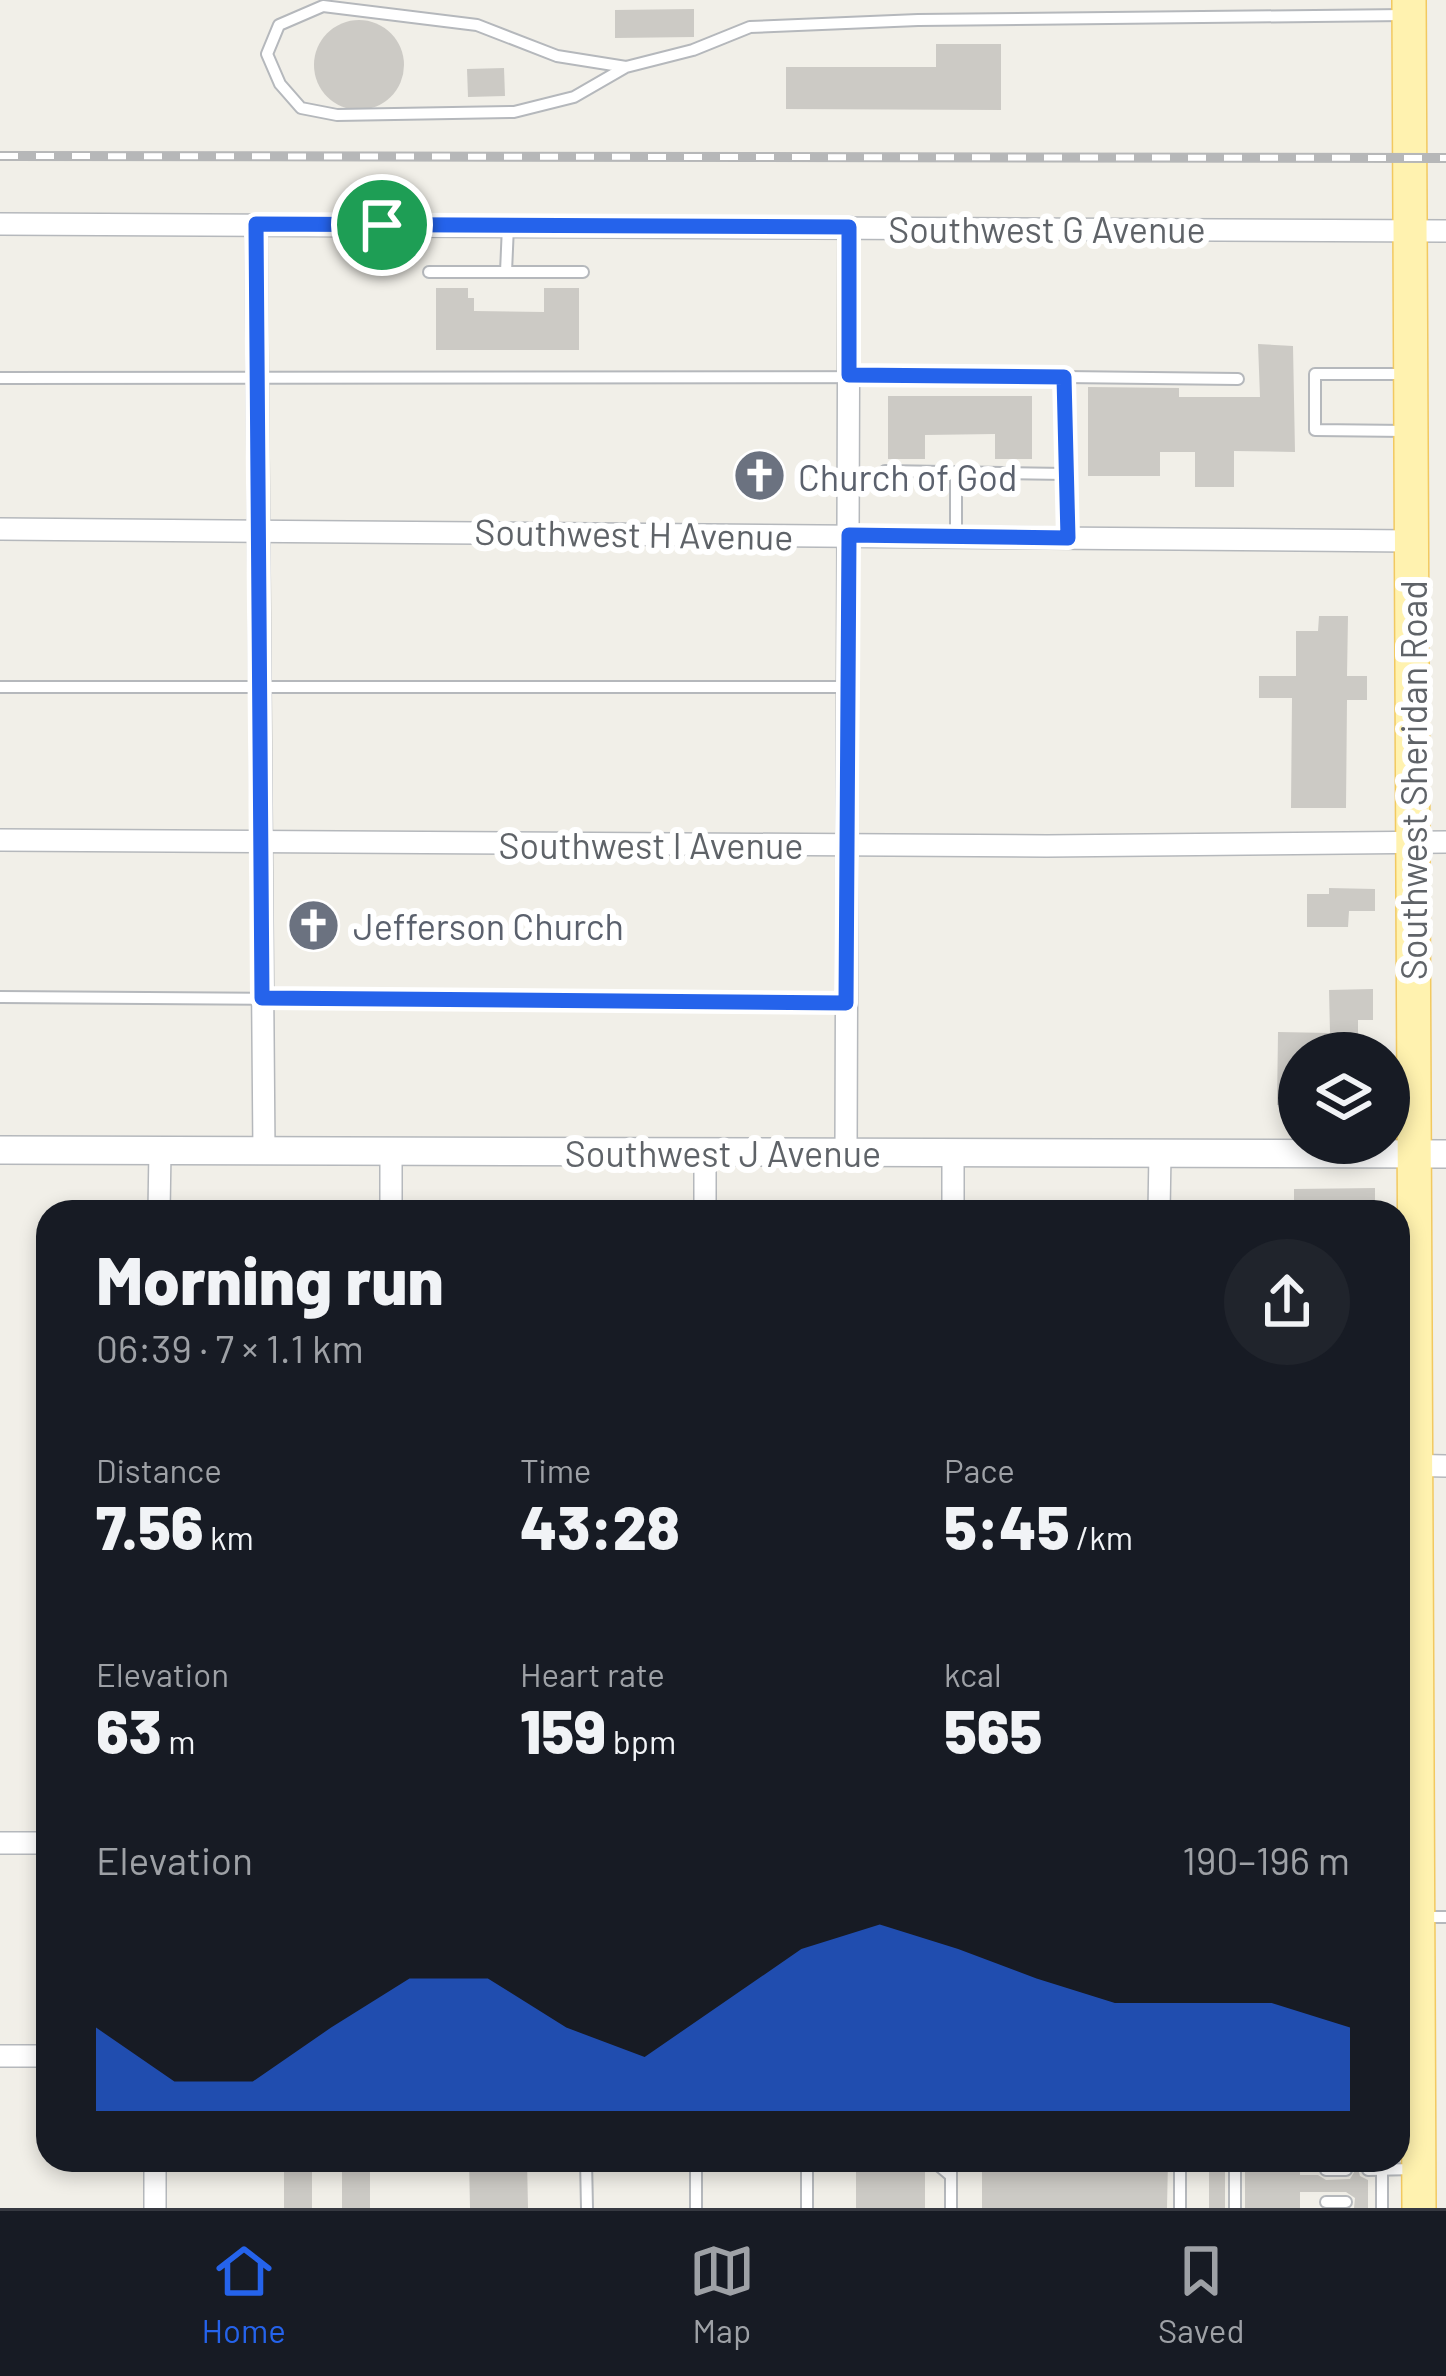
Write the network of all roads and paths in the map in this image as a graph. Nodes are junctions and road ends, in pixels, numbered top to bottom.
1 (1409, 8) edge
2 (626, 67) junction
3 (0, 224) edge
4 (256, 224) junction
5 (508, 226) junction
6 (849, 227) junction
7 (1410, 230) junction
8 (1446, 231) edge
9 (429, 272) dead end
10 (506, 272) junction
11 (583, 272) dead end
12 (1410, 374) junction
13 (849, 375) junction
14 (1064, 377) junction
15 (0, 378) edge
16 (258, 379) junction
17 (1238, 379) dead end
18 (1411, 431) junction
19 (885, 471) dead end
20 (956, 472) junction
21 (1066, 474) junction
22 (0, 529) edge
23 (259, 529) junction
24 (849, 535) junction
25 (956, 536) junction
26 (1068, 538) junction
27 (1411, 542) junction
28 (0, 687) edge
29 (260, 687) junction
30 (850, 687) junction
31 (0, 840) edge
32 (261, 842) junction
33 (1429, 842) edge
34 (850, 845) junction
35 (0, 997) edge
36 (262, 998) junction
37 (846, 1003) junction
38 (0, 1150) edge
39 (160, 1150) junction
40 (264, 1150) junction
41 (391, 1151) junction
42 (705, 1152) junction
43 (846, 1152) junction
44 (953, 1153) junction
45 (1160, 1153) junction
46 (1430, 1154) edge
47 (159, 1200) edge
48 (391, 1200) edge
49 (705, 1200) edge
50 (953, 1200) edge
51 (1159, 1200) edge
52 (1420, 1466) edge
53 (1410, 1692) edge
54 (0, 1843) edge
55 (36, 1843) edge
56 (1410, 1881) edge
57 (1420, 1917) edge
58 (1410, 2034) edge
59 (0, 2056) edge
60 (36, 2056) edge
61 (1410, 2080) edge
62 (1410, 2168) edge
63 (1418, 2169) junction
64 (155, 2172) edge
65 (586, 2172) edge
66 (696, 2172) edge
67 (807, 2172) edge
68 (946, 2172) edge
69 (951, 2172) edge
70 (1180, 2172) edge
71 (1235, 2172) edge
72 (1382, 2172) edge
73 (951, 2176) junction
74 (1326, 2201) edge
75 (1346, 2202) dead end
76 (1368, 2203) dead end
77 (1382, 2205) edge
78 (155, 2208) edge
79 (587, 2208) edge
80 (696, 2208) edge
81 (807, 2208) edge
82 (951, 2208) edge
83 (1180, 2208) edge
84 (1235, 2208) edge
85 (1419, 2208) edge

1 - 2 lane
1 - 7 main road, Southwest Sheridan Road
2 - 2 lane
3 - 4 street, Southwest G Avenue
4 - 5 street, Southwest G Avenue
4 - 16 street
5 - 6 street, Southwest G Avenue
5 - 10 lane
6 - 7 street, Southwest G Avenue
6 - 13 street
7 - 8 street, Southwest G Avenue
7 - 12 main road, Southwest Sheridan Road
9 - 10 lane
10 - 11 lane
12 - 18 main road, Southwest Sheridan Road
12 - 18 lane
13 - 14 lane
13 - 16 lane
13 - 24 street
14 - 17 lane
14 - 21 lane
15 - 16 lane
16 - 23 street
18 - 27 main road, Southwest Sheridan Road
19 - 20 lane
20 - 21 lane
20 - 25 lane
21 - 26 lane
22 - 23 street, Southwest H Avenue
23 - 24 street, Southwest H Avenue
23 - 29 street
24 - 25 street, Southwest H Avenue
24 - 30 street
25 - 26 street, Southwest H Avenue
26 - 27 street, Southwest H Avenue
27 - 33 main road, Southwest Sheridan Road
28 - 29 lane
29 - 30 lane
29 - 32 street
30 - 34 street
31 - 32 street, Southwest I Avenue
32 - 34 street, Southwest I Avenue
32 - 36 street
33 - 34 street, Southwest I Avenue
33 - 46 main road, Southwest Sheridan Road
34 - 37 street
35 - 36 lane
36 - 37 lane
36 - 40 street
37 - 43 street
38 - 39 street, Southwest J Avenue
39 - 40 street, Southwest J Avenue
39 - 47 street
40 - 41 street, Southwest J Avenue
41 - 42 street, Southwest J Avenue
41 - 48 street
42 - 43 street, Southwest J Avenue
42 - 49 street
43 - 44 street, Southwest J Avenue
44 - 45 street, Southwest J Avenue
44 - 50 street
45 - 46 street, Southwest J Avenue
45 - 51 street
46 - 52 main road, Southwest Sheridan Road
52 - 53 main road, Southwest Sheridan Road
54 - 55 street
56 - 57 main road, Southwest Sheridan Road
57 - 58 main road, Southwest Sheridan Road
59 - 60 street
61 - 63 main road, Southwest Sheridan Road
62 - 63 lane
63 - 85 main road, Southwest Sheridan Road
64 - 78 street
65 - 79 lane
66 - 80 lane
67 - 81 lane
68 - 73 lane
69 - 73 lane
70 - 83 lane
71 - 84 lane
72 - 77 lane
73 - 82 lane
74 - 75 lane
76 - 77 lane

